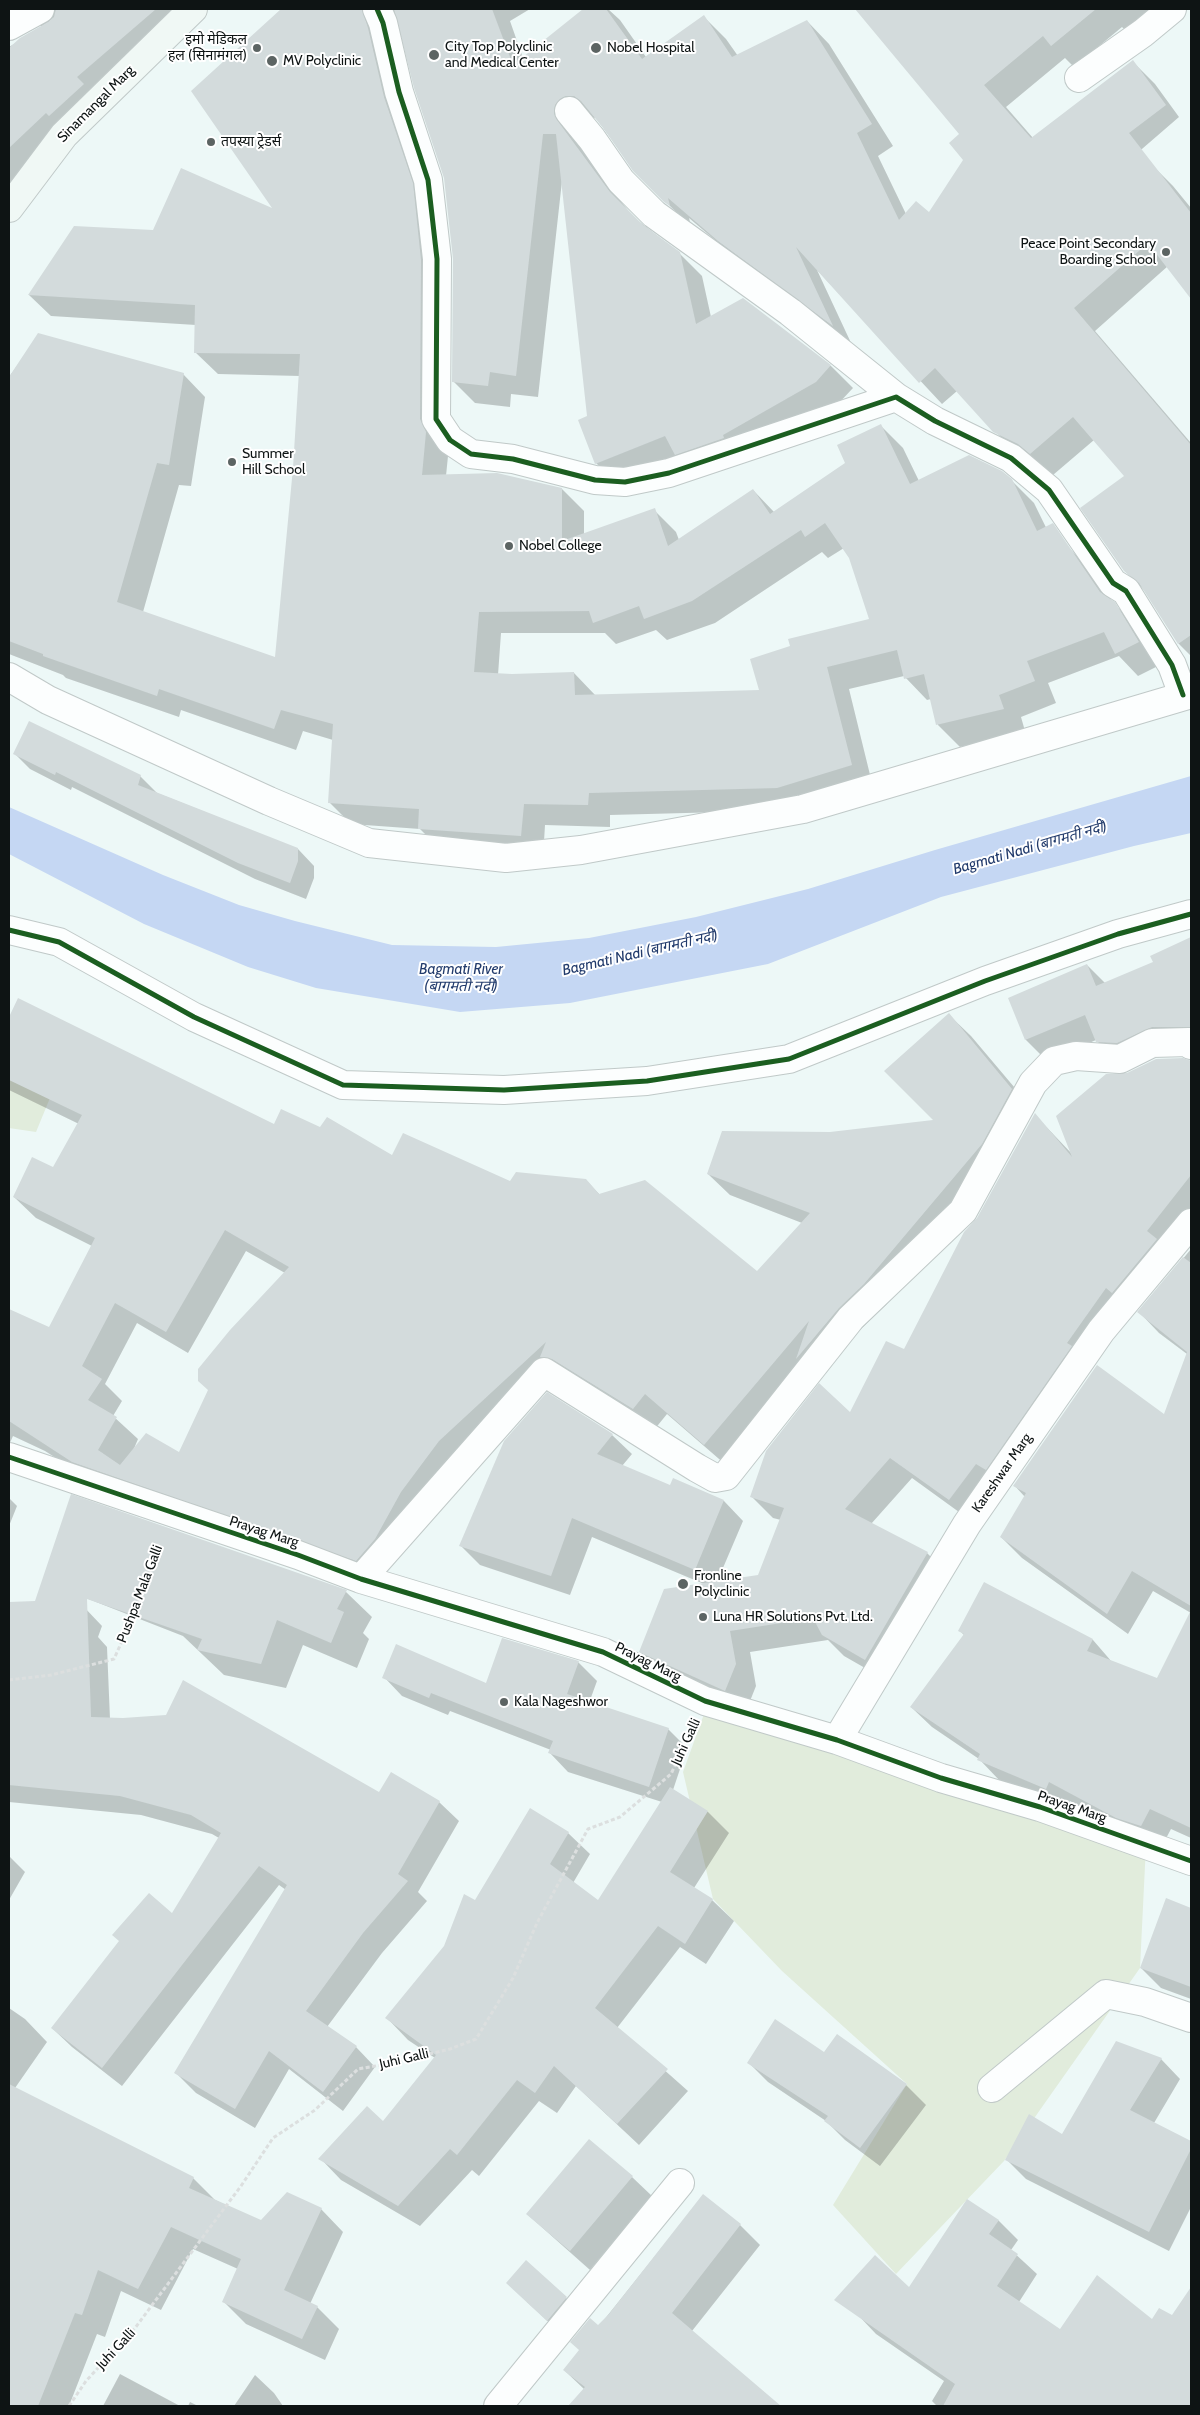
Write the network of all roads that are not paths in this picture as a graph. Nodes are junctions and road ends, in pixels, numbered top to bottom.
1 (40, 9) edge
2 (193, 9) edge
3 (377, 9) edge
4 (1172, 9) edge
5 (9, 26) edge
6 (1079, 78) dead end
7 (568, 111) dead end
8 (9, 208) edge
9 (896, 397) junction
10 (9, 677) edge
11 (1187, 694) edge
12 (1191, 914) edge
13 (9, 930) edge
14 (1191, 1045) edge
15 (1191, 1224) edge
16 (9, 1456) edge
17 (361, 1579) junction
18 (837, 1740) junction
19 (1191, 1861) edge
20 (1191, 2018) edge
21 (992, 2088) dead end
22 (680, 2183) dead end
23 (498, 2406) edge

1 - 5 street
2 - 8 main road, Sinamangal Marg
3 - 9 street
4 - 6 street
7 - 9 street
9 - 11 street
10 - 11 street
12 - 13 street
14 - 17 street
15 - 18 street, Kareshwar Marg
16 - 17 street, Prayag Marg
17 - 18 street, Prayag Marg
18 - 19 street, Prayag Marg
20 - 21 street
22 - 23 street

